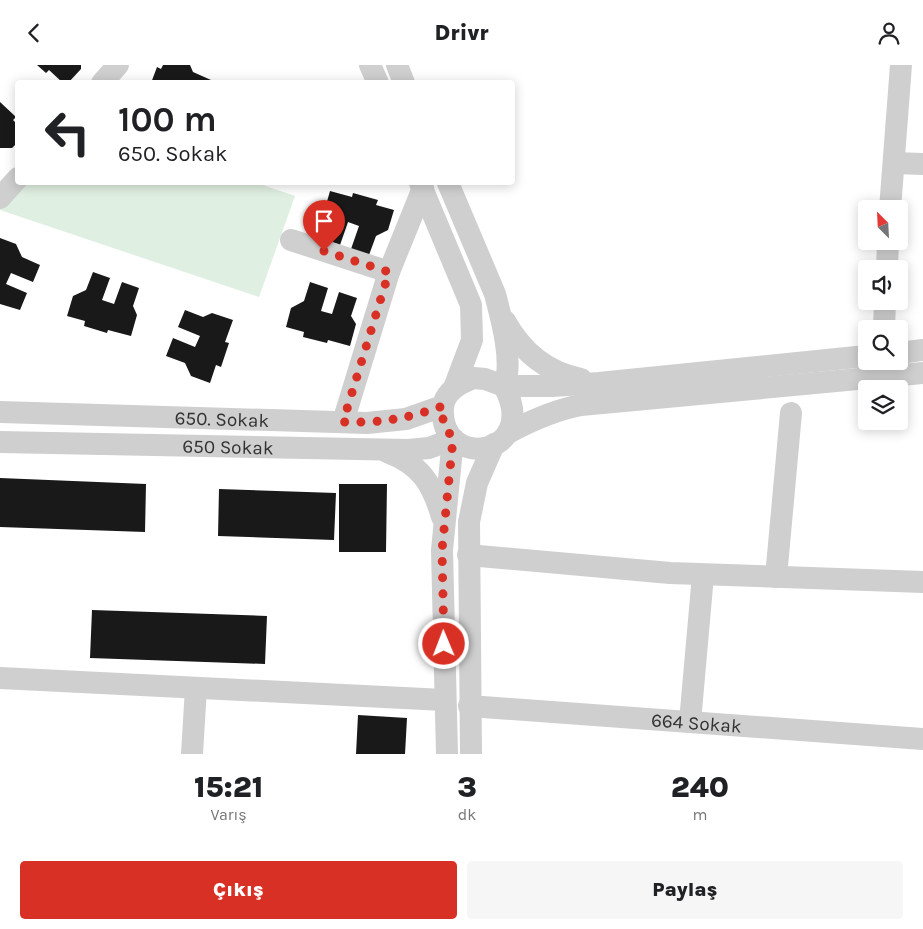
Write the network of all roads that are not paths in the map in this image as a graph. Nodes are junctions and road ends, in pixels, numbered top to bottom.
1 (118, 65) edge
2 (370, 65) edge
3 (900, 65) edge
4 (105, 80) edge
5 (377, 80) edge
6 (894, 163) junction
7 (923, 164) edge
8 (15, 181) edge
9 (422, 185) edge
10 (449, 185) edge
11 (0, 198) edge
12 (891, 200) edge
13 (291, 240) dead end
14 (389, 272) junction
15 (500, 311) junction
16 (923, 350) edge
17 (908, 352) edge
18 (858, 357) edge
19 (923, 373) edge
20 (599, 383) junction
21 (504, 387) junction
22 (449, 397) junction
23 (0, 412) edge
24 (791, 413) dead end
25 (343, 422) junction
26 (501, 438) junction
27 (453, 439) junction
28 (0, 442) edge
29 (382, 449) junction
30 (444, 526) junction
31 (468, 555) junction
32 (703, 575) junction
33 (776, 577) junction
34 (923, 582) edge
35 (0, 678) edge
36 (196, 688) junction
37 (444, 700) junction
38 (469, 706) junction
39 (690, 722) junction
40 (923, 739) edge
41 (192, 754) edge
42 (447, 754) edge
43 (471, 754) edge

1 - 4 street
2 - 5 street
3 - 6 street
6 - 7 street
6 - 12 street
8 - 11 street
9 - 14 street
9 - 22 street
10 - 15 street
13 - 14 street
14 - 25 street
15 - 20 street
15 - 21 street
16 - 17 street
18 - 20 street
19 - 26 street
20 - 21 street
21 - 22 street
21 - 26 street
22 - 25 street, 650. Sokak
22 - 27 street
23 - 25 street, 650. Sokak
24 - 33 street
26 - 27 street
26 - 31 street
27 - 29 street, 650 Sokak
27 - 30 street
28 - 29 street, 650 Sokak
29 - 30 street
30 - 37 street
31 - 32 street
31 - 38 street
32 - 33 street
32 - 39 street
33 - 34 street
35 - 36 street
36 - 37 street
36 - 41 street
37 - 42 street
38 - 39 street, 664 Sokak
38 - 43 street
39 - 40 street, 664 Sokak

